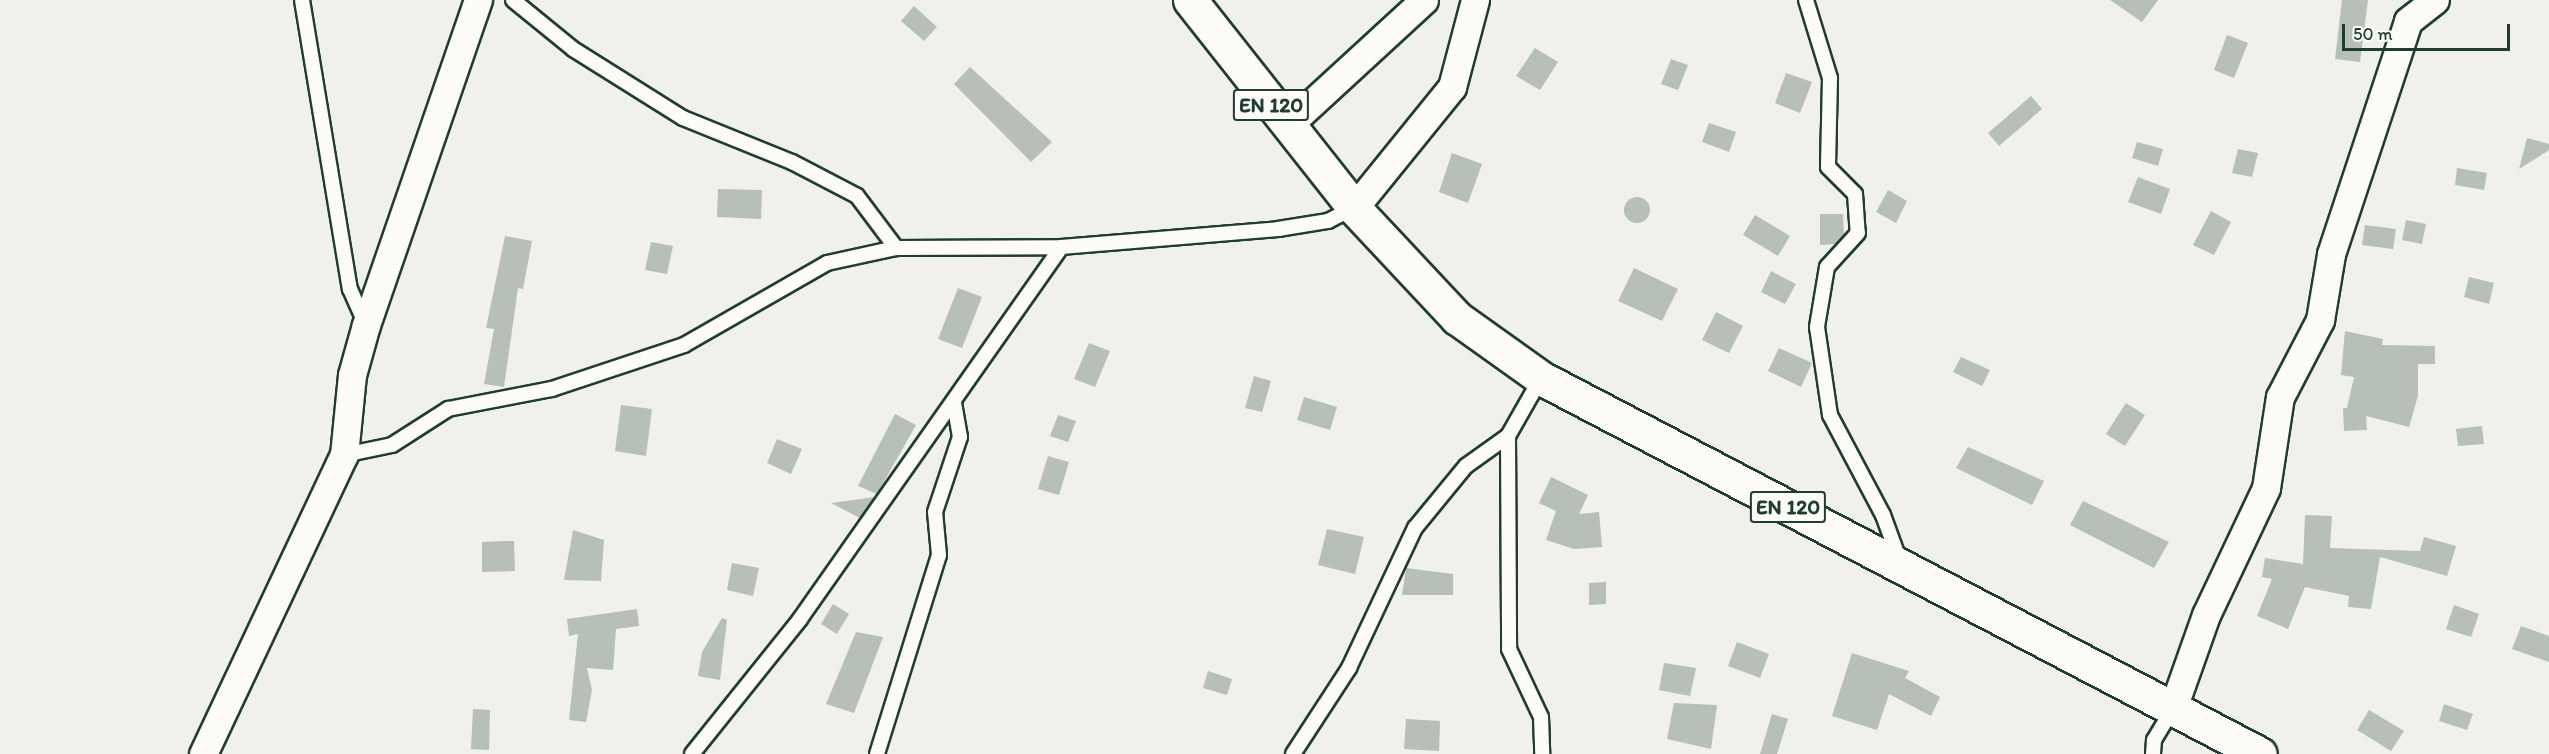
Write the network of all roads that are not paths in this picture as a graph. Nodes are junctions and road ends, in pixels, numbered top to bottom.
1 (303, 0) edge
2 (478, 0) edge
3 (513, 0) edge
4 (1190, 0) edge
5 (1424, 0) edge
6 (1475, 0) edge
7 (1806, 0) edge
8 (2435, 0) edge
9 (1287, 126) junction
10 (1354, 208) junction
11 (1061, 247) junction
12 (896, 248) junction
13 (366, 325) junction
14 (1541, 378) junction
15 (954, 404) junction
16 (1508, 436) junction
17 (344, 455) junction
18 (1901, 566) junction
19 (2173, 708) junction
20 (203, 754) edge
21 (692, 754) edge
22 (877, 754) edge
23 (1293, 754) edge
24 (1542, 754) edge
25 (2153, 754) edge
26 (2260, 754) edge

1 - 13 lane
2 - 13 street
3 - 12 lane
4 - 9 main road, EN 120
5 - 9 street
6 - 10 street
7 - 18 lane
8 - 19 street
9 - 10 main road, EN 120
10 - 11 lane
10 - 14 main road, EN 120
11 - 12 lane
11 - 15 lane
12 - 17 lane
13 - 17 street
14 - 16 lane
14 - 18 main road, EN 120
15 - 21 lane
15 - 22 lane
16 - 23 lane
16 - 24 lane
17 - 20 street
18 - 19 main road, EN 120
19 - 25 lane
19 - 26 main road, EN 120

